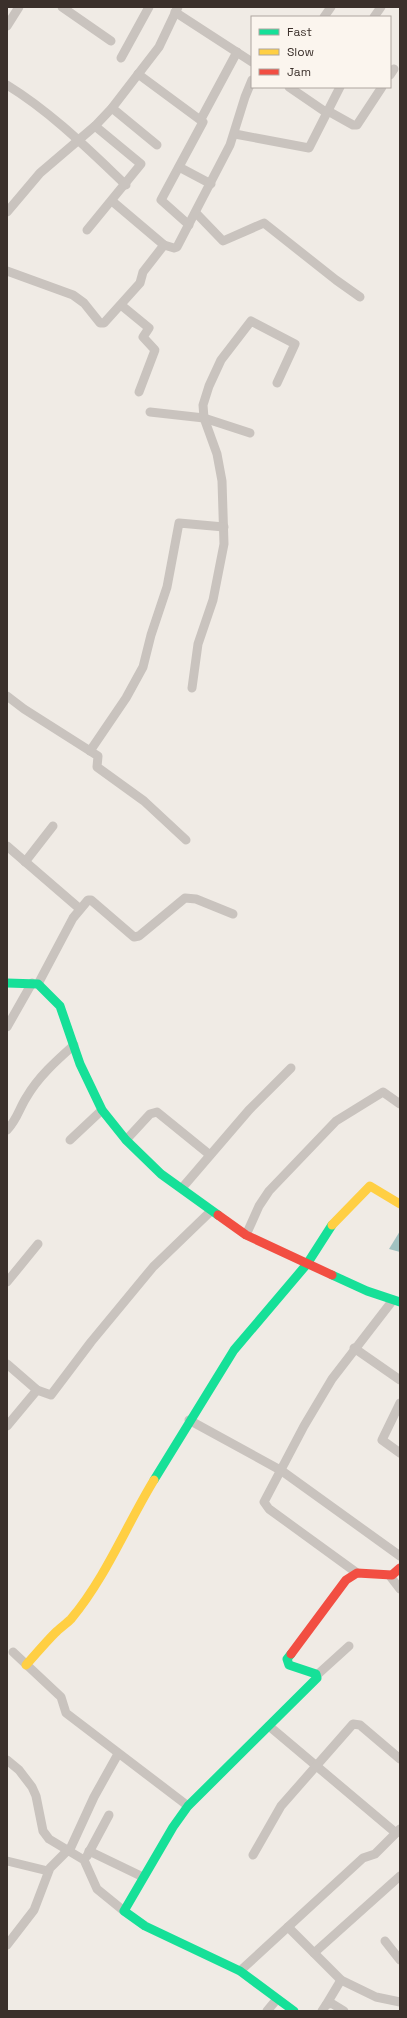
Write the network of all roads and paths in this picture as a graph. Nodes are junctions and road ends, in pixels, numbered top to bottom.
1 (18, 7) edge
2 (62, 7) edge
3 (149, 7) edge
4 (331, 7) edge
5 (381, 7) edge
6 (176, 10) edge
7 (325, 16) edge
8 (375, 16) edge
9 (7, 26) edge
10 (111, 41) dead end
11 (237, 52) junction
12 (121, 58) dead end
13 (251, 61) edge
14 (138, 74) junction
15 (251, 82) edge
16 (7, 85) edge
17 (291, 88) edge
18 (340, 88) edge
19 (381, 88) edge
20 (112, 108) junction
21 (328, 112) junction
22 (201, 119) junction
23 (95, 126) junction
24 (235, 134) junction
25 (78, 140) junction
26 (157, 145) dead end
27 (179, 167) junction
28 (211, 184) junction
29 (126, 185) junction
30 (112, 200) junction
31 (7, 212) edge
32 (196, 213) junction
33 (189, 225) junction
34 (87, 230) dead end
35 (164, 245) junction
36 (7, 271) edge
37 (360, 297) dead end
38 (121, 305) junction
39 (277, 383) dead end
40 (139, 392) dead end
41 (150, 412) dead end
42 (204, 418) junction
43 (250, 433) dead end
44 (224, 527) junction
45 (192, 688) dead end
46 (7, 696) edge
47 (90, 752) junction
48 (53, 826) dead end
49 (186, 840) dead end
50 (7, 846) edge
51 (26, 862) junction
52 (80, 909) junction
53 (234, 914) dead end
54 (7, 983) edge
55 (35, 984) junction
56 (7, 1027) edge
57 (74, 1045) junction
58 (291, 1068) dead end
59 (400, 1104) edge
60 (102, 1110) junction
61 (7, 1130) edge
62 (70, 1140) dead end
63 (126, 1140) junction
64 (210, 1155) junction
65 (182, 1188) junction
66 (400, 1204) edge
67 (211, 1211) junction
68 (246, 1235) junction
69 (38, 1244) dead end
70 (307, 1264) junction
71 (7, 1282) edge
72 (396, 1301) edge
73 (354, 1348) junction
74 (7, 1364) edge
75 (400, 1380) edge
76 (37, 1390) junction
77 (400, 1403) edge
78 (190, 1420) junction
79 (7, 1426) edge
80 (400, 1452) edge
81 (282, 1471) junction
82 (400, 1556) edge
83 (400, 1568) edge
84 (356, 1573) junction
85 (390, 1576) junction
86 (400, 1589) edge
87 (349, 1646) dead end
88 (13, 1652) dead end
89 (26, 1665) junction
90 (317, 1675) junction
91 (269, 1726) junction
92 (118, 1754) junction
93 (400, 1759) edge
94 (7, 1760) edge
95 (316, 1768) junction
96 (188, 1806) junction
97 (109, 1815) dead end
98 (398, 1831) edge
99 (68, 1851) junction
100 (89, 1851) junction
101 (254, 1855) dead end
102 (84, 1860) junction
103 (7, 1861) edge
104 (48, 1871) junction
105 (400, 1876) edge
106 (143, 1877) junction
107 (124, 1911) junction
108 (288, 1927) junction
109 (385, 1941) dead end
110 (7, 1945) edge
111 (314, 1953) junction
112 (400, 1960) edge
113 (240, 1970) junction
114 (341, 1980) junction
115 (278, 1999) junction
116 (400, 2002) edge
117 (324, 2008) edge
118 (267, 2011) edge
119 (294, 2011) edge
120 (344, 2011) edge

1 - 9 street
2 - 10 street
3 - 12 street
4 - 7 street
5 - 8 street
6 - 11 street
6 - 14 street
11 - 13 street
11 - 22 street
14 - 20 street
14 - 22 street
15 - 24 street
16 - 25 street
17 - 21 street
18 - 21 street
19 - 21 street
20 - 23 street
20 - 26 street
21 - 24 street
22 - 27 street
23 - 25 street
23 - 29 street
24 - 28 street
25 - 29 street
25 - 31 street
27 - 28 street
27 - 33 street
28 - 32 street
29 - 30 street
30 - 34 street
30 - 35 street
32 - 33 street
32 - 37 street
33 - 35 street
35 - 38 street
36 - 38 street
38 - 40 street
39 - 42 street
41 - 42 street
42 - 43 street
42 - 44 street
44 - 45 street
44 - 47 street
46 - 47 street
47 - 49 street
48 - 51 street
50 - 51 street
51 - 52 street
52 - 53 street
52 - 55 street
54 - 55 street
55 - 56 street
55 - 57 street
57 - 60 street
57 - 61 street
58 - 64 street
59 - 68 street
60 - 62 street
60 - 63 street
63 - 64 street
63 - 65 street
64 - 65 street
65 - 67 street
66 - 70 street
67 - 68 street
67 - 76 street
68 - 70 street
69 - 71 street
70 - 72 street
70 - 78 street
72 - 73 street
73 - 75 street
73 - 81 street
74 - 76 street
76 - 79 street
77 - 80 street
78 - 81 street
78 - 89 street
81 - 82 street
81 - 84 street
83 - 85 street
84 - 85 street
84 - 90 street
85 - 86 street
87 - 90 street
88 - 89 street
89 - 92 street
90 - 91 street
91 - 95 street
91 - 96 street
92 - 96 street
92 - 99 street
93 - 95 street
94 - 99 street
95 - 98 street
95 - 101 street
96 - 106 street
97 - 100 street
98 - 108 street
99 - 102 street
99 - 104 street
100 - 102 street
100 - 106 street
102 - 107 street
103 - 104 street
104 - 110 street
105 - 111 street
106 - 107 street
107 - 113 street
108 - 111 street
108 - 113 street
109 - 112 street
111 - 114 street
113 - 115 street
114 - 116 street
114 - 117 street
115 - 118 street
115 - 119 street
117 - 120 street

